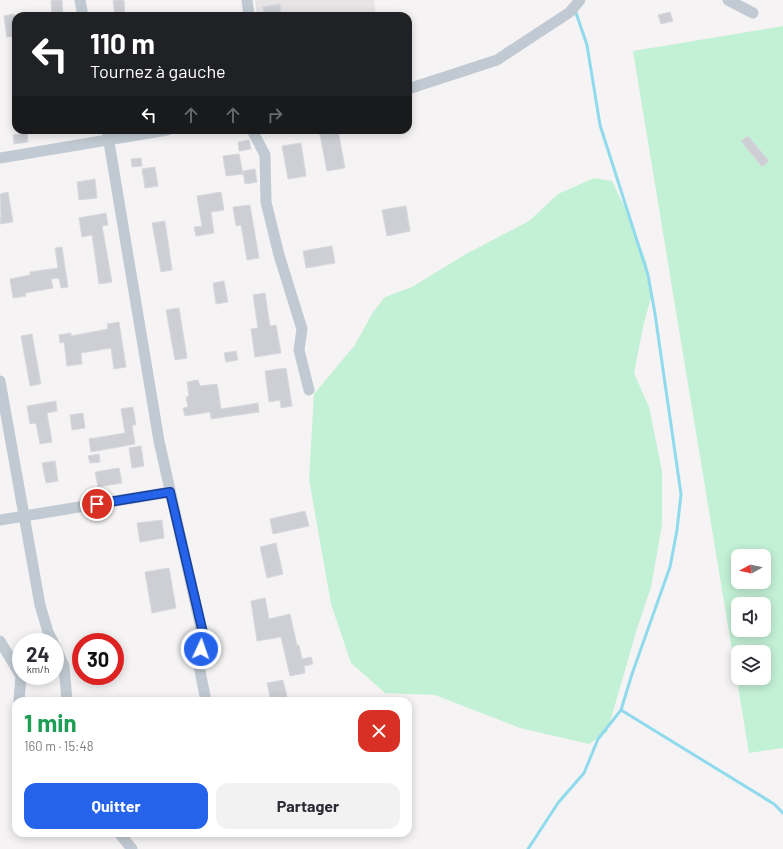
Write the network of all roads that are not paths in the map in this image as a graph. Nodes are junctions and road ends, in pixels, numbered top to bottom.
1 (80, 0) edge
2 (247, 0) edge
3 (580, 0) edge
4 (728, 0) edge
5 (82, 12) edge
6 (248, 12) edge
7 (753, 13) dead end
8 (412, 88) edge
9 (120, 134) edge
10 (254, 134) edge
11 (108, 135) edge
12 (0, 158) edge
13 (0, 381) edge
14 (309, 390) dead end
15 (170, 492) junction
16 (24, 516) junction
17 (0, 520) edge
18 (48, 633) edge
19 (0, 641) edge
20 (12, 661) edge
21 (64, 666) edge
22 (20, 685) edge
23 (19, 697) edge
24 (68, 697) edge
25 (205, 697) edge
26 (122, 837) edge
27 (132, 849) edge

1 - 5 street
2 - 6 street
3 - 8 street
4 - 7 street
9 - 11 street
10 - 14 street
11 - 12 street
11 - 15 street
13 - 16 street
15 - 16 street
15 - 25 street
16 - 17 street
16 - 18 street
19 - 20 street
21 - 24 street
22 - 23 street
26 - 27 street

